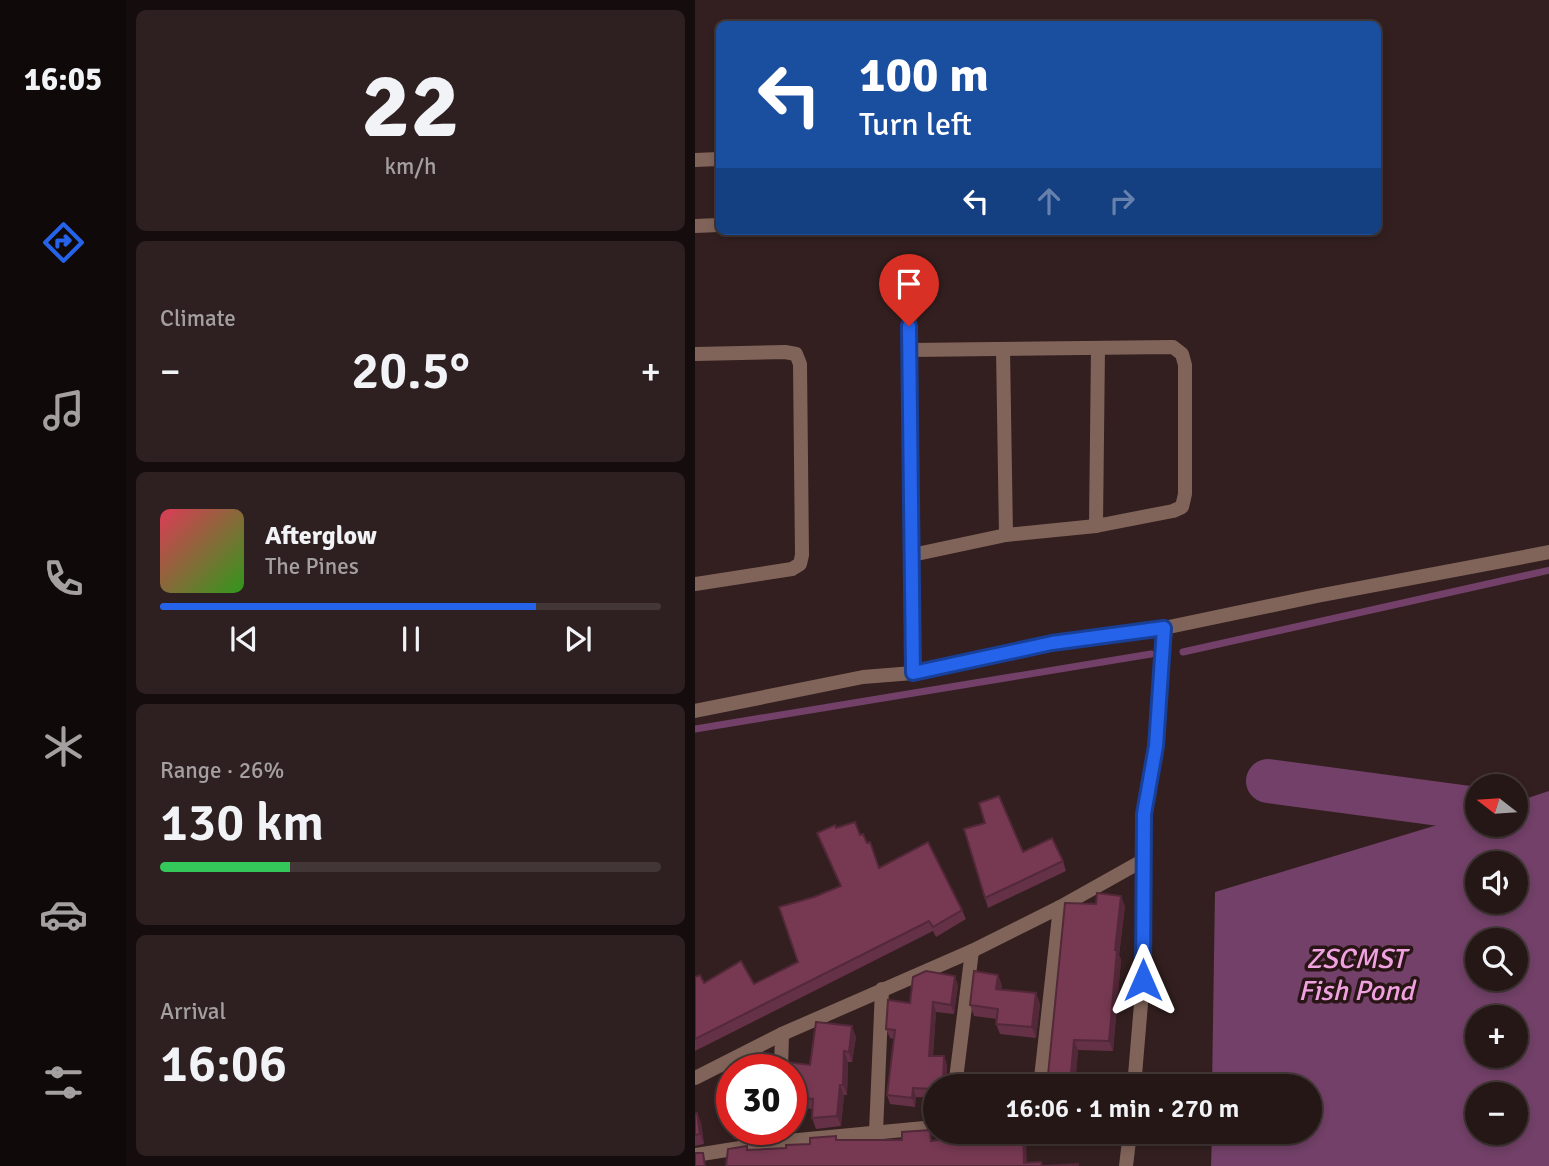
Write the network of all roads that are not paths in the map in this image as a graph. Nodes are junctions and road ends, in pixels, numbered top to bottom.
1 (695, 159) edge
2 (716, 159) edge
3 (716, 225) edge
4 (695, 226) edge
5 (909, 302) dead end
6 (1098, 348) junction
7 (910, 349) junction
8 (1003, 349) junction
9 (695, 355) edge
10 (1096, 526) junction
11 (1006, 535) junction
12 (1549, 552) edge
13 (912, 555) junction
14 (695, 584) edge
15 (1164, 628) junction
16 (913, 673) junction
17 (695, 711) edge
18 (1142, 861) junction
19 (1060, 907) junction
20 (972, 951) junction
21 (882, 989) junction
22 (782, 1034) junction
23 (781, 1054) edge
24 (957, 1074) edge
25 (1041, 1074) edge
26 (1135, 1074) edge
27 (695, 1078) edge
28 (923, 1128) edge
29 (876, 1132) junction
30 (807, 1134) edge
31 (1129, 1144) edge
32 (736, 1145) edge
33 (695, 1155) edge
34 (1126, 1166) edge

1 - 2 street
3 - 4 street
5 - 7 street
6 - 8 street
6 - 10 street
6 - 10 street
7 - 8 street
7 - 13 street
8 - 11 street
9 - 14 street
10 - 11 street
11 - 13 street
12 - 15 street
13 - 16 street
15 - 16 street
15 - 18 street
16 - 17 street
18 - 19 street
18 - 26 street
19 - 20 street
19 - 25 street
20 - 21 street
20 - 24 street
21 - 22 street
21 - 29 street
22 - 23 street
22 - 27 street
28 - 29 street
29 - 30 street
31 - 34 street
32 - 33 street

